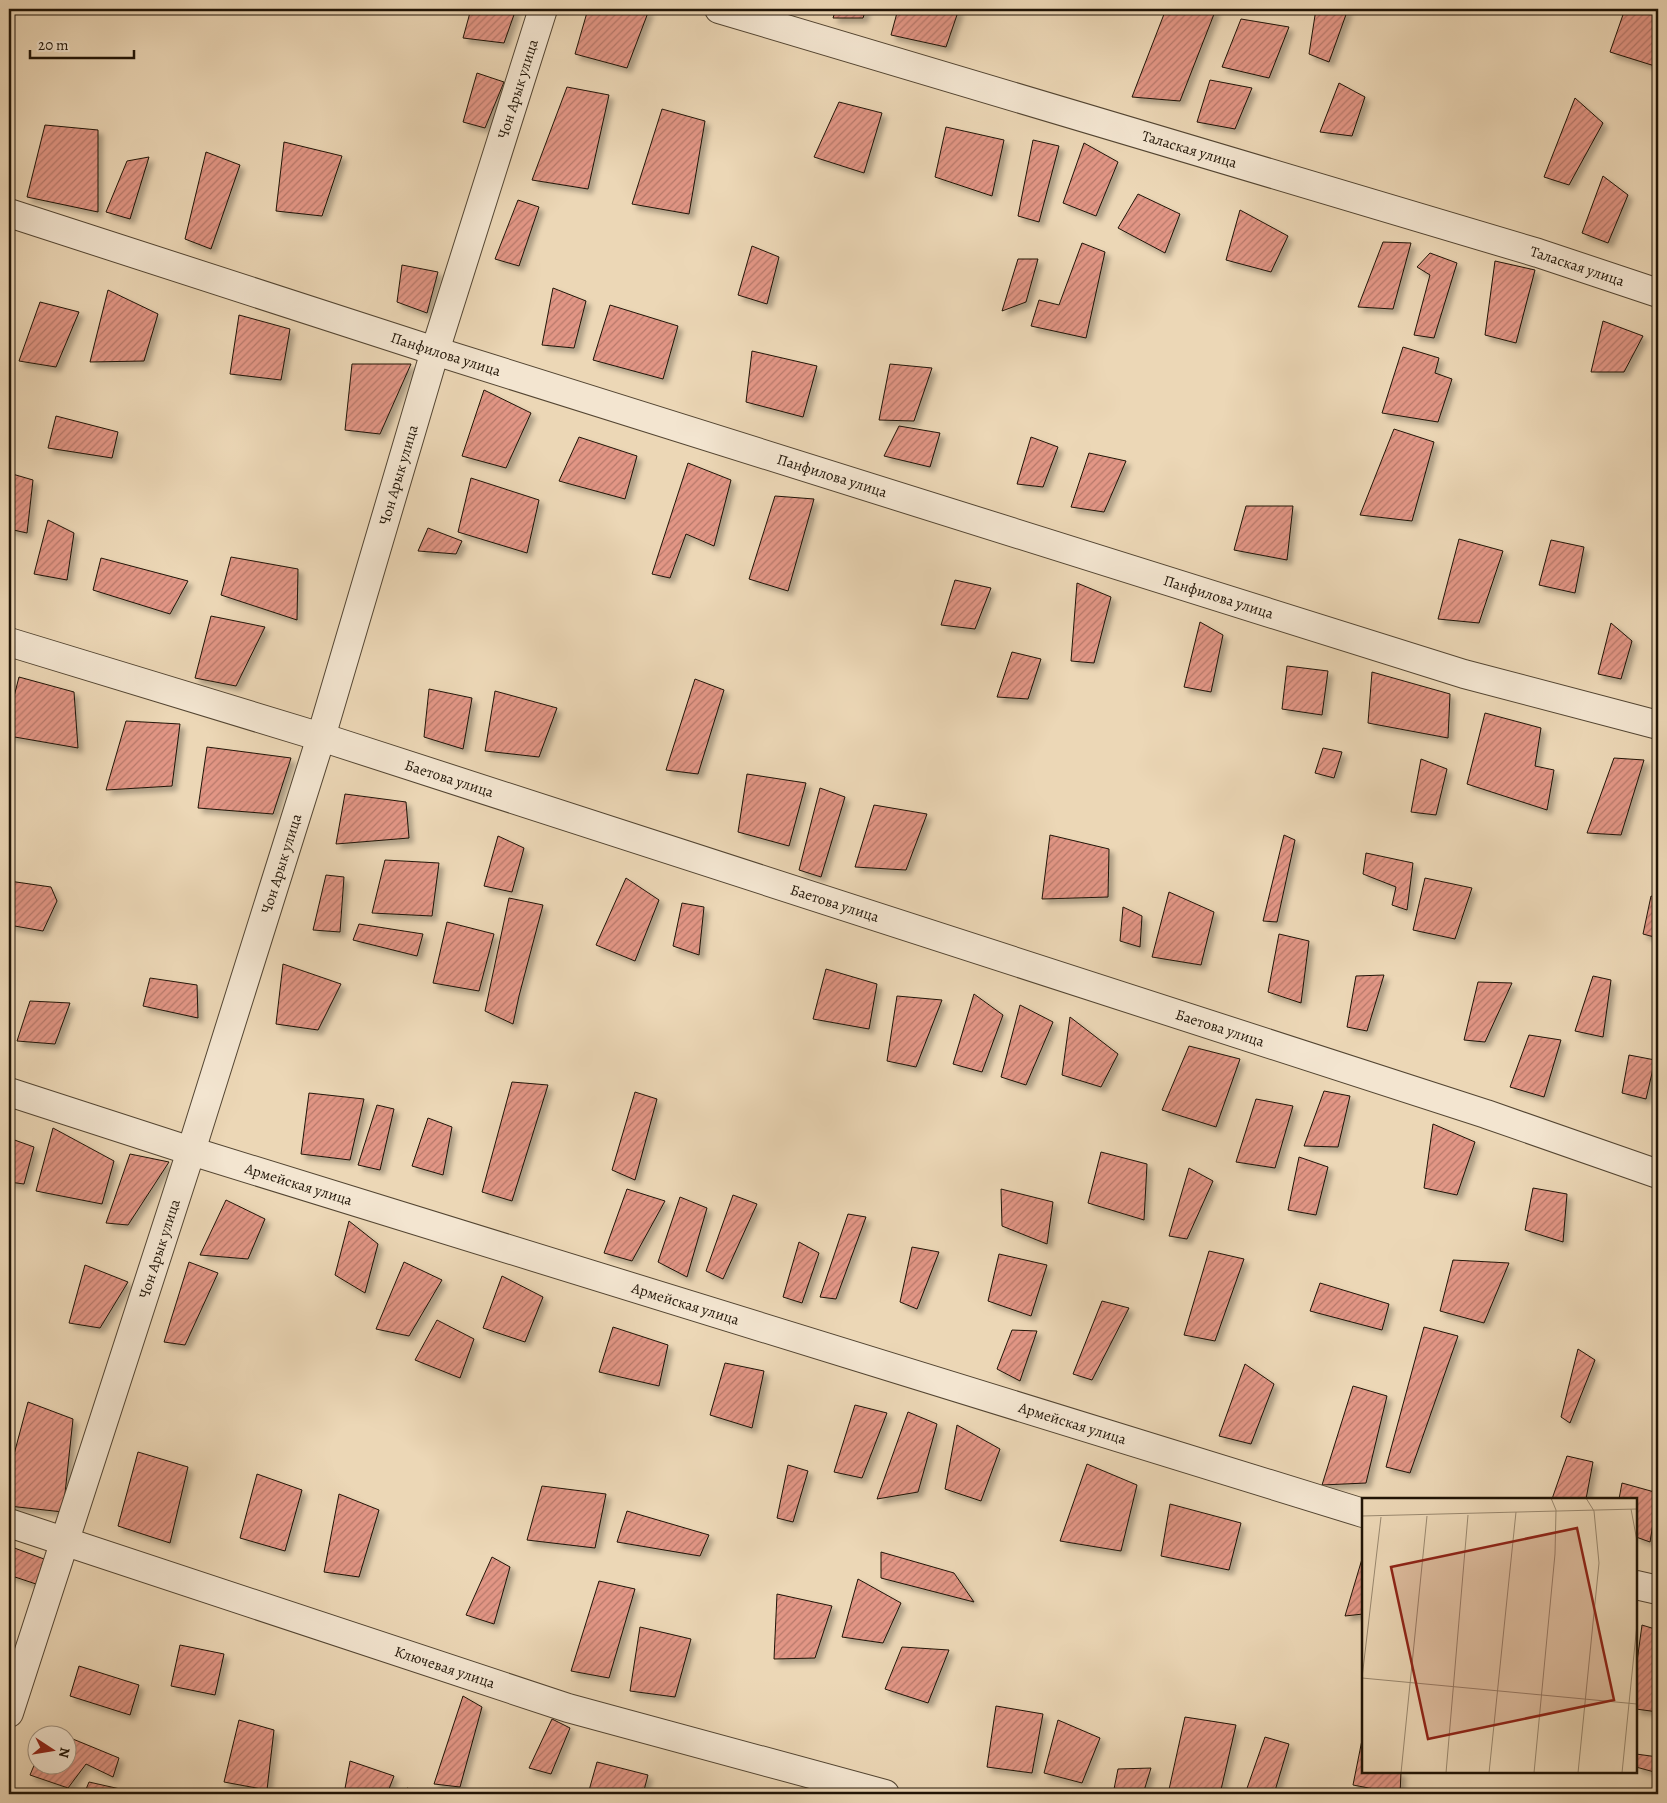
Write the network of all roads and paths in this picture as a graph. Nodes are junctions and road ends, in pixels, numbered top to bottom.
1 (543, 9) edge
2 (719, 9) edge
3 (9, 213) edge
4 (1658, 293) edge
5 (436, 351) junction
6 (9, 642) edge
7 (1658, 725) edge
8 (321, 737) junction
9 (9, 1092) edge
10 (191, 1152) junction
11 (1658, 1174) edge
12 (1362, 1513) edge
13 (9, 1523) edge
14 (64, 1540) junction
15 (1637, 1585) edge
16 (1658, 1590) edge
17 (9, 1713) edge
18 (884, 1794) edge

1 - 5 street, Чон Арык улица
2 - 4 street, Талаская улица
3 - 5 street, Панфилова улица
5 - 7 street, Панфилова улица
5 - 8 street, Чон Арык улица
6 - 8 street, Баетова улица
8 - 10 street, Чон Арык улица
8 - 11 street, Баетова улица
9 - 10 street, Армейская улица
10 - 12 street, Армейская улица
10 - 14 street, Чон Арык улица
13 - 14 street, Ключевая улица
14 - 17 street, Чон Арык улица
14 - 18 street, Ключевая улица
15 - 16 street

